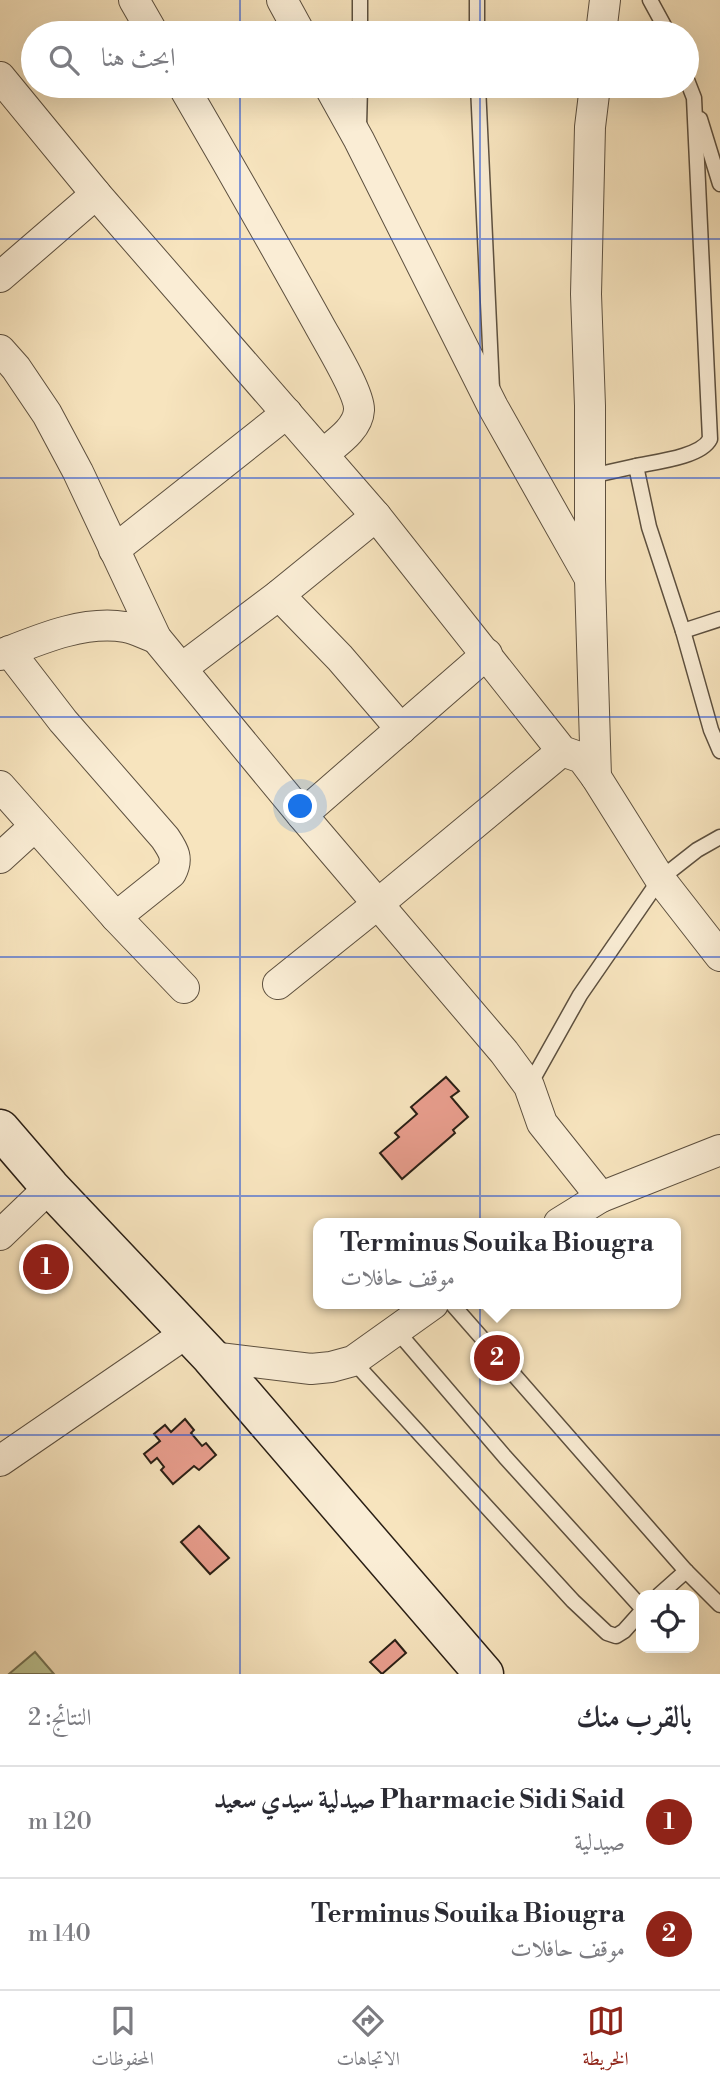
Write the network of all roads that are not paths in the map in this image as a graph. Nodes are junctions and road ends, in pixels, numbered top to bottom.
1 (134, 0) edge
2 (282, 0) edge
3 (359, 0) edge
4 (477, 0) edge
5 (606, 0) edge
6 (650, 0) edge
7 (146, 21) edge
8 (293, 21) edge
9 (360, 21) edge
10 (477, 21) edge
11 (603, 21) edge
12 (661, 21) edge
13 (0, 77) edge
14 (190, 98) edge
15 (336, 98) edge
16 (360, 98) edge
17 (479, 98) edge
18 (594, 98) edge
19 (694, 98) joint
20 (359, 140) junction
21 (720, 184) edge
22 (96, 194) junction
23 (0, 277) edge
24 (0, 350) edge
25 (493, 407) junction
26 (287, 413) junction
27 (323, 454) junction
28 (636, 466) junction
29 (591, 476) junction
30 (376, 516) junction
31 (114, 550) junction
32 (590, 579) junction
33 (279, 595) junction
34 (720, 620) edge
35 (683, 631) junction
36 (156, 638) junction
37 (5, 653) edge
38 (487, 654) junction
39 (182, 668) junction
40 (716, 728) edge
41 (401, 729) junction
42 (562, 751) junction
43 (720, 751) edge
44 (596, 777) junction
45 (0, 786) edge
46 (302, 815) junction
47 (35, 826) junction
48 (720, 837) edge
49 (0, 858) edge
50 (660, 879) junction
51 (379, 903) junction
52 (116, 917) junction
53 (720, 956) edge
54 (278, 984) dead end
55 (184, 989) dead end
56 (529, 1086) junction
57 (0, 1129) edge
58 (720, 1150) edge
59 (50, 1187) junction
60 (601, 1197) junction
61 (567, 1218) edge
62 (0, 1235) edge
63 (426, 1309) edge
64 (456, 1309) edge
65 (397, 1331) junction
66 (200, 1345) junction
67 (353, 1361) junction
68 (0, 1461) edge
69 (686, 1571) junction
70 (665, 1590) edge
71 (636, 1603) edge
72 (720, 1605) edge
73 (636, 1615) edge
74 (484, 1674) edge

1 - 7 street
2 - 8 street
3 - 9 lane
4 - 10 lane
5 - 11 street
6 - 12 lane
13 - 22 street
14 - 27 street
15 - 20 street
16 - 20 lane
17 - 25 lane
18 - 29 street
19 - 21 lane
19 - 28 lane
20 - 25 street
22 - 23 street
22 - 26 street
24 - 31 street
25 - 32 street
26 - 27 street
26 - 31 street
27 - 30 street
28 - 29 lane
28 - 35 lane
29 - 32 street
30 - 33 street
30 - 38 street
31 - 36 street
32 - 44 street
33 - 39 street
33 - 41 street
34 - 35 lane
35 - 40 lane
36 - 37 street
36 - 39 street
37 - 52 street
38 - 41 street
38 - 42 street
39 - 46 street
40 - 43 lane
41 - 46 street
42 - 44 street
42 - 51 street
44 - 50 street
45 - 47 street
46 - 51 street
47 - 49 street
47 - 52 street
48 - 50 lane
50 - 53 street
50 - 56 lane
51 - 54 street
51 - 56 street
52 - 55 street
56 - 60 street
57 - 59 street
58 - 60 street
59 - 62 street
59 - 66 street
60 - 61 street
63 - 65 street
64 - 69 lane
65 - 67 street
65 - 71 lane
66 - 67 street
66 - 68 street
66 - 74 street
67 - 73 lane
69 - 70 lane
69 - 72 lane

